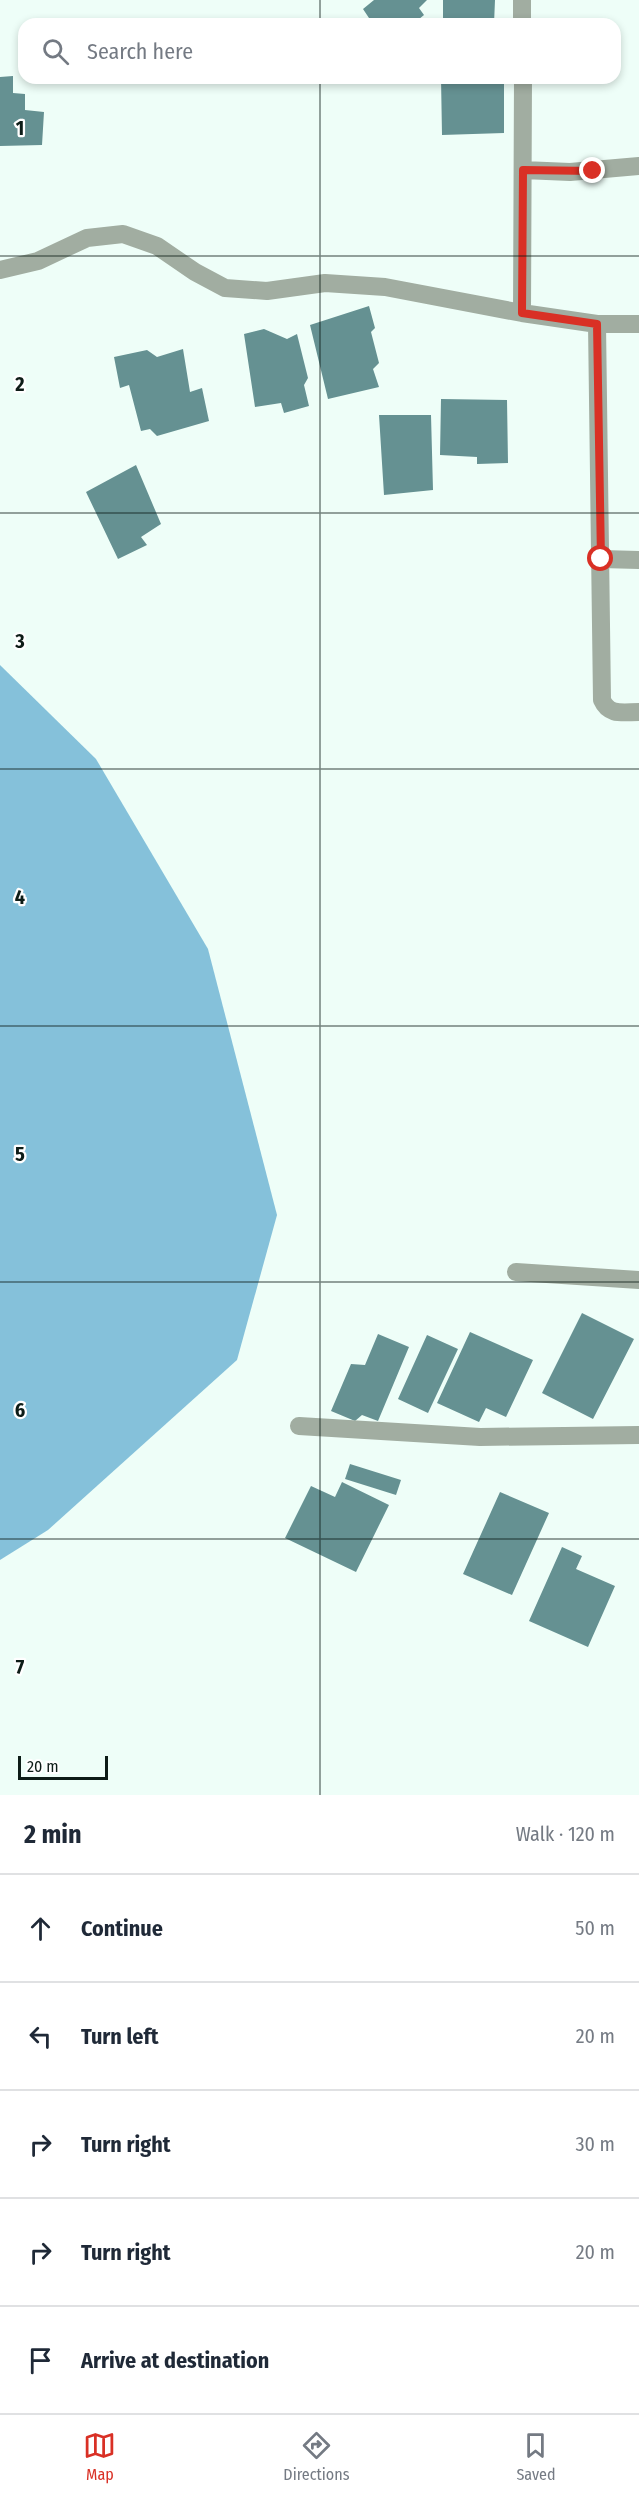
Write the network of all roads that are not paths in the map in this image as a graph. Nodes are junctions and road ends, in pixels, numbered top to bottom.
1 (522, 0) edge
2 (522, 18) edge
3 (523, 84) edge
4 (639, 166) edge
5 (523, 170) junction
6 (0, 270) edge
7 (522, 313) junction
8 (597, 324) junction
9 (639, 324) edge
10 (601, 559) junction
11 (639, 560) edge
12 (639, 712) edge
13 (516, 1272) dead end
14 (639, 1280) edge
15 (299, 1426) dead end
16 (639, 1435) edge

1 - 2 street
3 - 5 street
4 - 5 street
5 - 7 street
6 - 7 street
7 - 8 street
8 - 9 street
8 - 10 street
10 - 11 street
10 - 12 street
13 - 14 street
15 - 16 street

